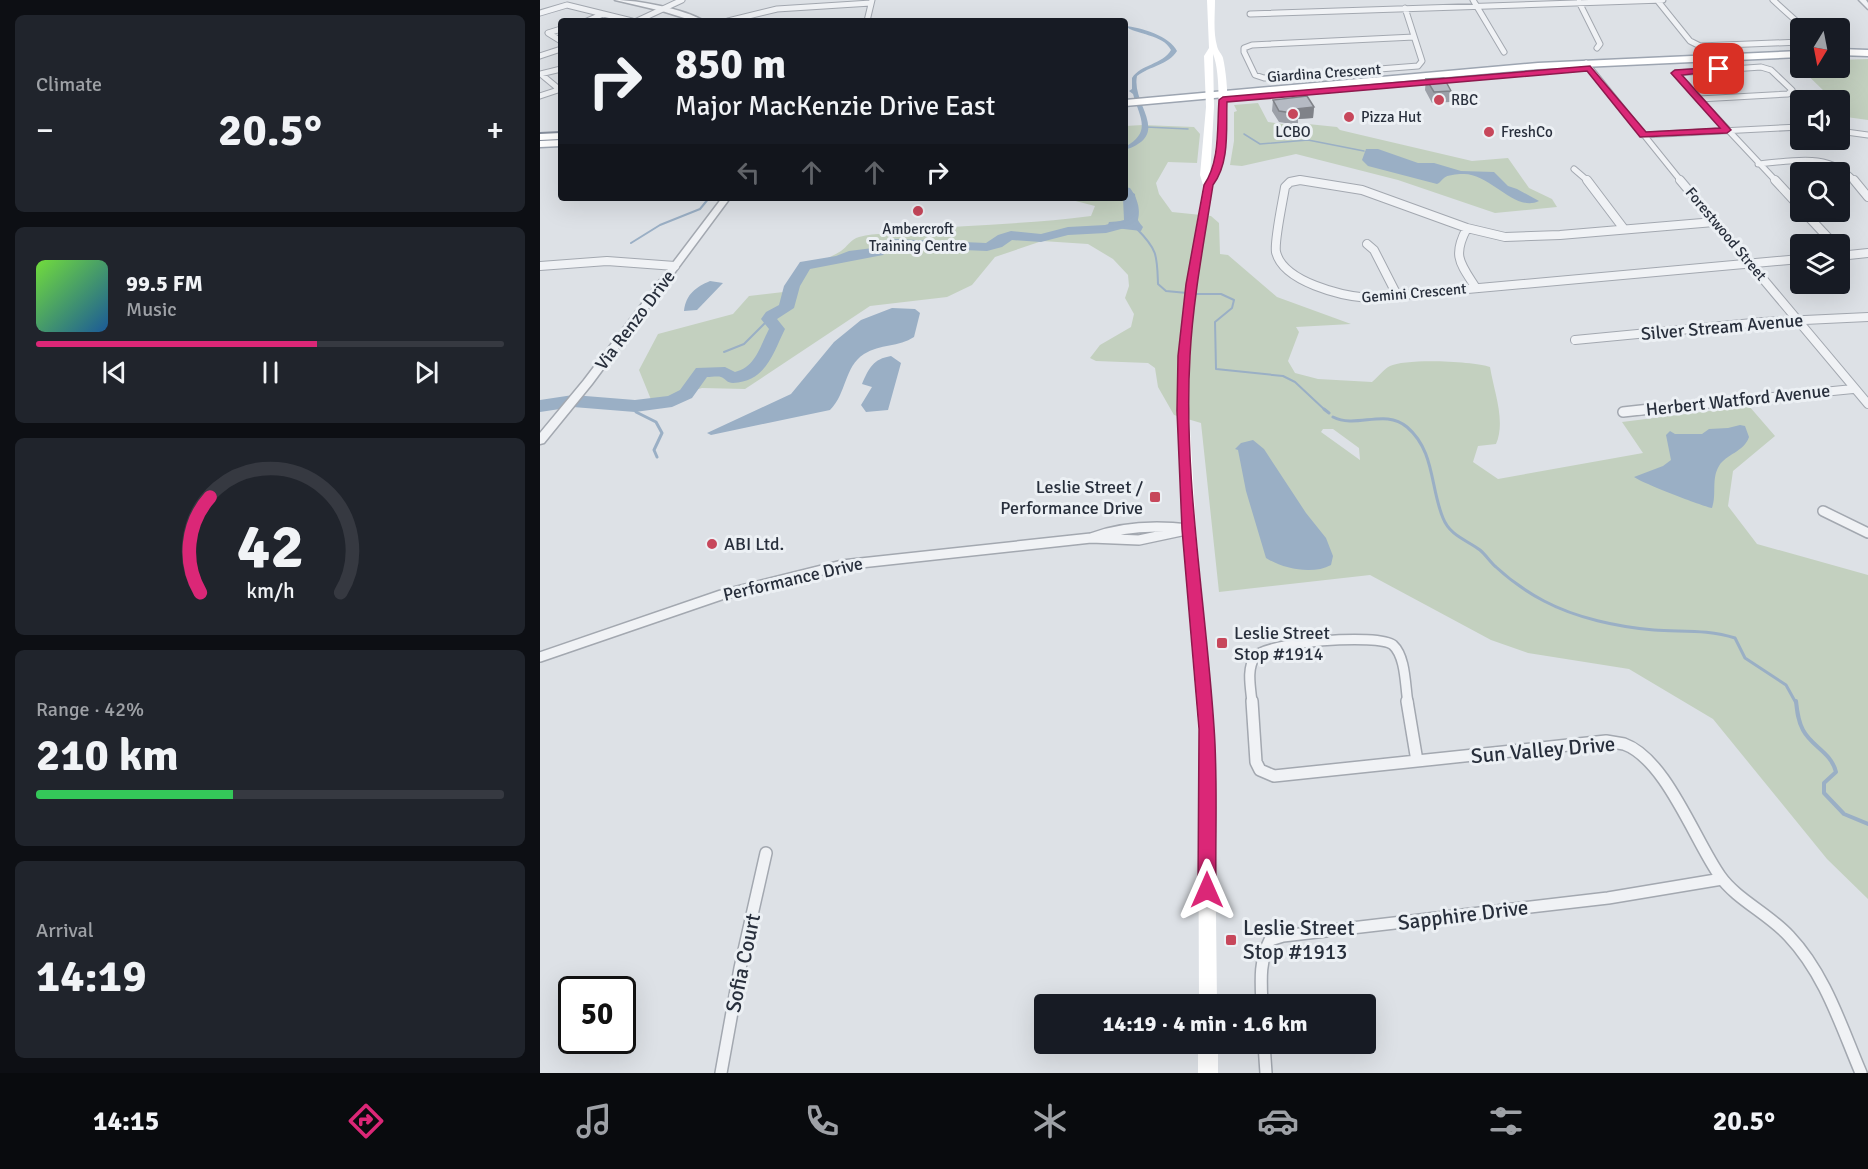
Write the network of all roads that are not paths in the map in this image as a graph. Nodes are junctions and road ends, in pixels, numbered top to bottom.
1 (618, 0) edge
2 (682, 0) edge
3 (1211, 0) edge
4 (1473, 0) edge
5 (1657, 0) edge
6 (1663, 0) edge
7 (1773, 0) edge
8 (1862, 0) edge
9 (871, 2) edge
10 (1579, 2) junction
11 (1477, 6) junction
12 (1868, 7) edge
13 (1405, 8) junction
14 (663, 9) junction
15 (540, 13) edge
16 (603, 14) junction
17 (1250, 14) dead end
18 (593, 18) edge
19 (620, 18) edge
20 (644, 18) edge
21 (692, 18) edge
22 (740, 18) edge
23 (868, 18) edge
24 (1793, 18) edge
25 (540, 27) edge
26 (558, 30) edge
27 (548, 33) junction
28 (1414, 37) junction
29 (558, 39) edge
30 (1790, 42) edge
31 (1213, 48) junction
32 (1597, 48) dead end
33 (1868, 48) edge
34 (558, 50) edge
35 (1850, 51) edge
36 (1504, 52) dead end
37 (1850, 52) edge
38 (1868, 53) edge
39 (1790, 55) edge
40 (540, 56) edge
41 (1588, 66) junction
42 (558, 70) edge
43 (541, 74) edge
44 (558, 87) edge
45 (558, 90) edge
46 (540, 96) edge
47 (1222, 97) junction
48 (1210, 98) junction
49 (1699, 99) junction
50 (1128, 103) edge
51 (1128, 108) edge
52 (1790, 127) edge
53 (1727, 130) junction
54 (1850, 133) edge
55 (1643, 135) junction
56 (1868, 135) edge
57 (558, 136) edge
58 (540, 137) edge
59 (558, 143) edge
60 (540, 144) edge
61 (1758, 164) junction
62 (1574, 169) dead end
63 (1208, 185) junction
64 (1790, 197) edge
65 (1868, 197) edge
66 (724, 201) edge
67 (1714, 222) junction
68 (1813, 222) edge
69 (1467, 228) junction
70 (1624, 229) junction
71 (1825, 234) edge
72 (1367, 244) dead end
73 (1850, 253) edge
74 (1868, 253) edge
75 (1790, 260) edge
76 (1749, 263) junction
77 (540, 266) edge
78 (675, 266) junction
79 (1476, 288) junction
80 (1397, 295) junction
81 (1868, 317) edge
82 (1797, 320) junction
83 (1575, 340) dead end
84 (1853, 389) junction
85 (1868, 404) edge
86 (1623, 412) dead end
87 (540, 440) edge
88 (1822, 512) dead end
89 (1189, 529) junction
90 (1868, 533) edge
91 (540, 657) edge
92 (1417, 761) junction
93 (766, 853) dead end
94 (1722, 879) junction
95 (1208, 994) edge
96 (1262, 994) edge
97 (1208, 1054) edge
98 (1265, 1054) edge
99 (721, 1073) edge
100 (1208, 1073) edge
101 (1266, 1073) edge
102 (1861, 1073) edge

1 - 14 street
2 - 14 street
3 - 31 main road
4 - 11 street
5 - 6 street
5 - 10 street
5 - 30 street
7 - 24 street
8 - 12 street
9 - 22 street
9 - 23 street
10 - 11 street
10 - 32 street
11 - 13 street
11 - 36 street
13 - 17 street
13 - 28 street, Giardina Crescent
14 - 20 street
14 - 21 street
15 - 16 street
16 - 18 street
16 - 19 street
25 - 27 street
26 - 27 street
27 - 29 street
28 - 28 street, Giardina Crescent
31 - 47 main road
31 - 48 main road
33 - 35 main road
34 - 40 street
37 - 38 main road
39 - 41 main road
41 - 47 main road
41 - 55 street, Forestwood Street
42 - 43 street
43 - 44 street
45 - 46 street
47 - 48 main road
47 - 63 main road
48 - 50 main road
48 - 51 main road
48 - 63 main road
49 - 49 street
49 - 53 street
52 - 53 street
53 - 55 street
53 - 61 street
54 - 56 street
55 - 67 street, Forestwood Street
57 - 58 highway
59 - 60 main road
61 - 64 street
61 - 65 street
62 - 70 street
63 - 89 main road
66 - 78 street, Via Renzo Drive
67 - 70 street, Gemini Crescent
67 - 76 street, Forestwood Street
68 - 71 street
69 - 70 street, Gemini Crescent
69 - 79 street
69 - 80 street, Gemini Crescent
72 - 80 street
73 - 74 street
75 - 76 street, Gemini Crescent
76 - 79 street, Gemini Crescent
76 - 82 street, Forestwood Street
77 - 78 street
78 - 87 street, Via Renzo Drive
79 - 80 street, Gemini Crescent
81 - 82 street, Silver Stream Avenue
82 - 83 street, Silver Stream Avenue
82 - 84 street, Forestwood Street
84 - 85 street, Forestwood Street
84 - 86 street, Herbert Watford Avenue
88 - 90 street
89 - 91 street, Performance Drive
89 - 95 main road
92 - 92 street, Sun Valley Drive
92 - 94 street, Sun Valley Drive
93 - 99 street, Sofia Court
94 - 96 street, Sapphire Drive
94 - 102 street, Sun Valley Drive
97 - 100 main road
98 - 101 street

